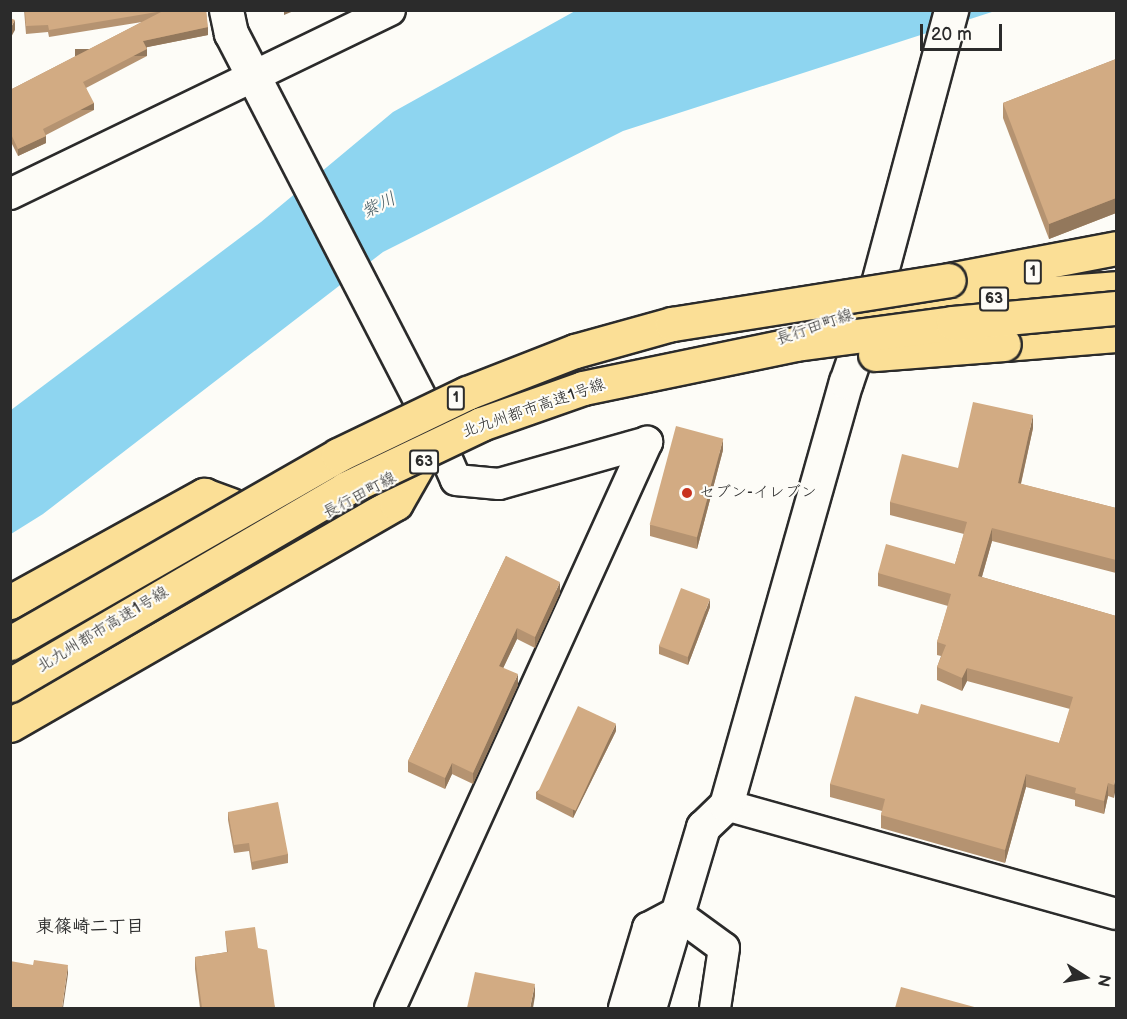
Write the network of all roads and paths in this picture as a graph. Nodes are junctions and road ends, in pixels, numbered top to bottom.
1 (226, 10) edge
2 (390, 10) edge
3 (951, 10) edge
4 (258, 81) junction
5 (10, 194) edge
6 (1116, 248) edge
7 (1116, 263) edge
8 (949, 280) junction
9 (1116, 288) edge
10 (1116, 308) edge
11 (871, 309) junction
12 (1116, 335) edge
13 (424, 406) junction
14 (481, 424) junction
15 (430, 459) junction
16 (231, 505) junction
17 (10, 602) edge
18 (10, 628) edge
19 (10, 643) edge
20 (10, 685) edge
21 (10, 693) edge
22 (10, 725) edge
23 (726, 805) junction
24 (676, 913) junction
25 (1116, 914) edge
26 (390, 1008) edge
27 (624, 1008) edge
28 (649, 1008) edge
29 (715, 1008) edge

1 - 4 street
2 - 4 street
3 - 11 street
4 - 5 street
4 - 13 street
6 - 8 main road
7 - 8 main road, 1
8 - 19 main road, 1, bridge
9 - 11 main road, 長行田町線 / 63
10 - 14 main road, 北九州都市高速1号線 / 1, bridge
11 - 13 main road, 長行田町線 / 63
11 - 15 main road, 長行田町線 / 63
11 - 23 street
12 - 14 main road, bridge
13 - 15 street
13 - 16 main road, 長行田町線 / 63
14 - 20 main road, 北九州都市高速1号線 / 1, bridge
15 - 21 main road, 長行田町線 / 63
15 - 22 main road
15 - 26 street
16 - 17 main road
16 - 18 main road, 長行田町線 / 63
23 - 24 street
23 - 25 street
24 - 27 street
24 - 28 street
24 - 29 street

